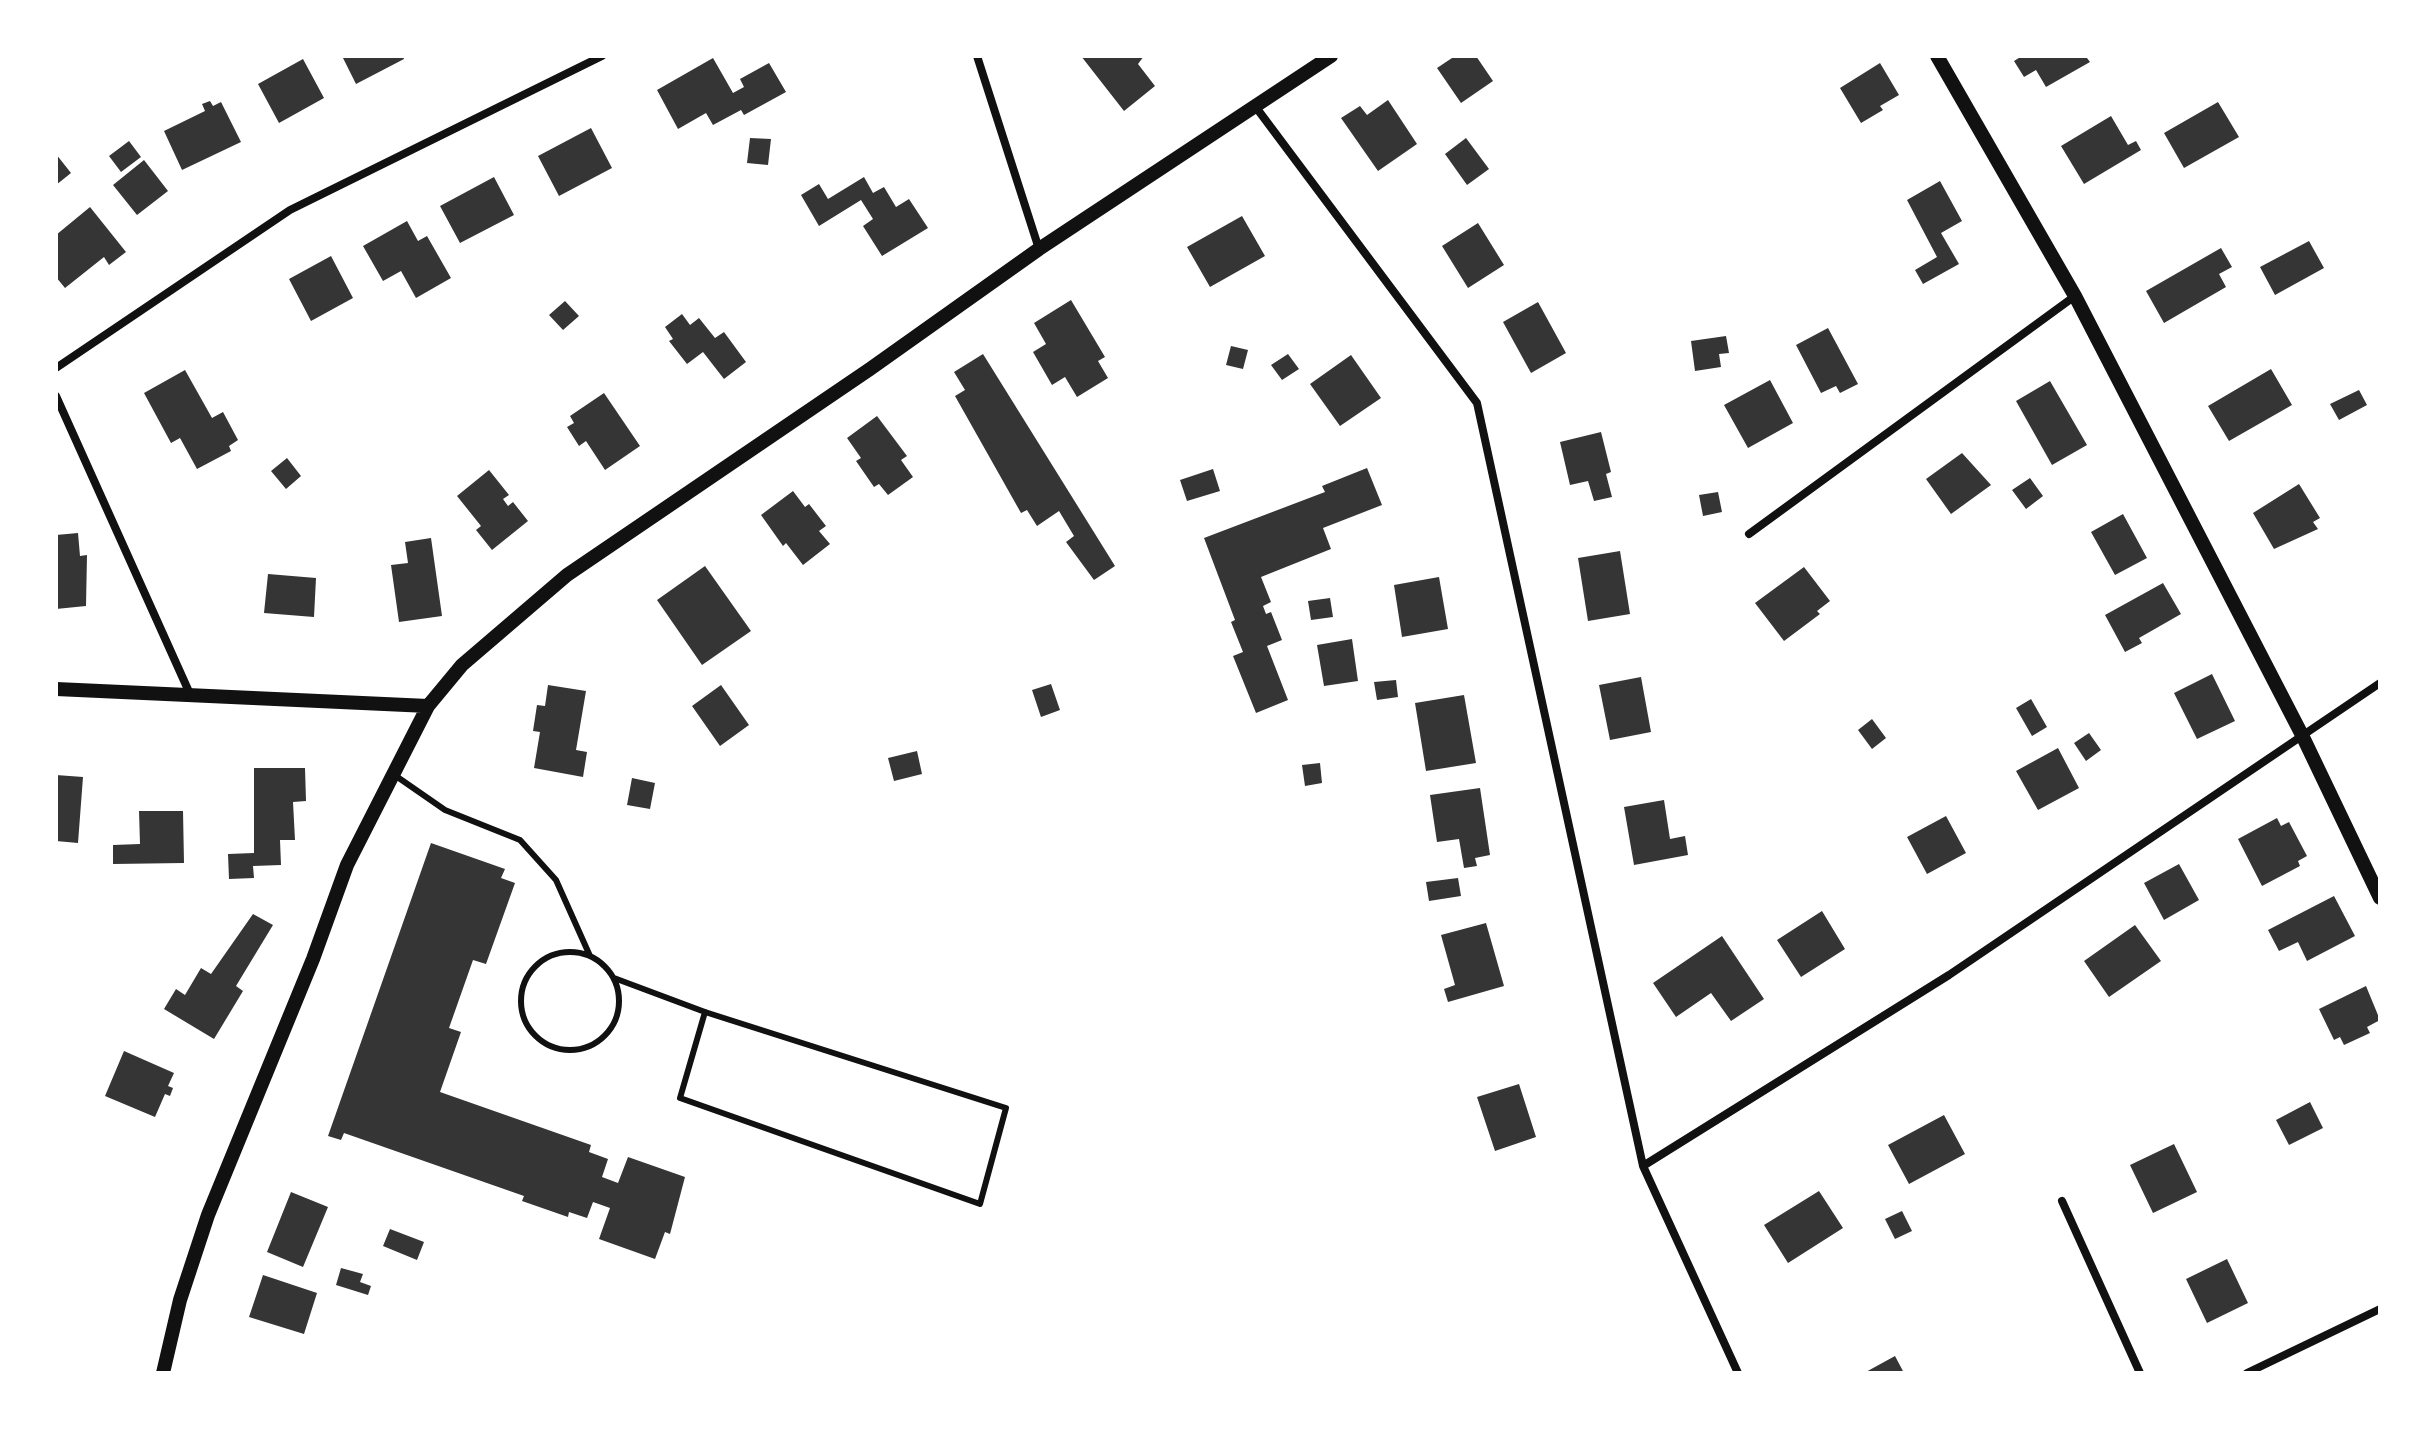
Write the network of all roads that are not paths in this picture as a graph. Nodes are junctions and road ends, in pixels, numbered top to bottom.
1 (602, 56) edge
2 (977, 56) edge
3 (1331, 56) edge
4 (1937, 56) edge
5 (1255, 106) junction
6 (1039, 249) junction
7 (2075, 296) junction
8 (56, 368) edge
9 (56, 396) edge
10 (1749, 534) dead end
11 (2380, 683) edge
12 (56, 689) edge
13 (190, 694) junction
14 (428, 706) junction
15 (2302, 735) junction
16 (393, 774) junction
17 (2380, 898) edge
18 (590, 956) junction
19 (614, 978) junction
20 (705, 1012) junction
21 (1643, 1166) junction
22 (2062, 1201) dead end
23 (2380, 1309) edge
24 (163, 1373) edge
25 (1738, 1373) edge
26 (2140, 1373) edge
27 (2247, 1373) edge

1 - 8 street
2 - 6 street
3 - 5 street
4 - 7 street
5 - 6 street
5 - 21 street
6 - 14 street
7 - 10 street
7 - 15 street
9 - 13 street
11 - 15 street
12 - 13 street
13 - 14 street
14 - 16 street
15 - 17 street
15 - 21 street
16 - 18 lane
16 - 24 street
18 - 19 lane
18 - 19 lane
19 - 20 lane
20 - 20 lane
21 - 25 street
22 - 26 street
23 - 27 street

